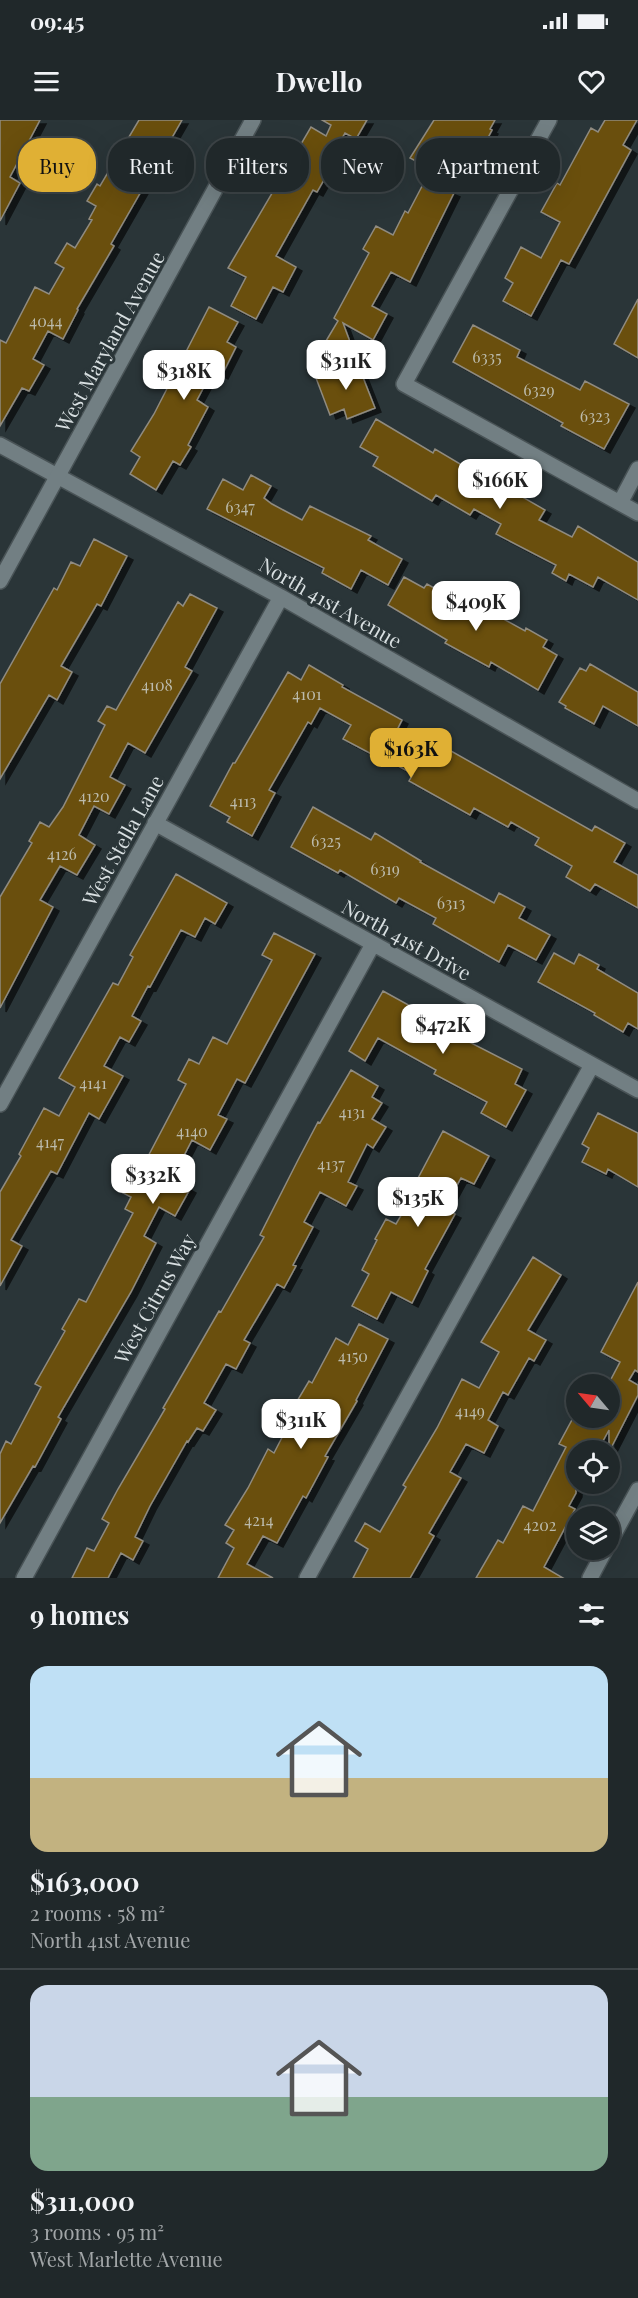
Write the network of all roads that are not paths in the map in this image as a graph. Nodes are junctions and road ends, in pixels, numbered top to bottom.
1 (252, 120) edge
2 (549, 120) edge
3 (0, 445) edge
4 (638, 469) edge
5 (59, 476) junction
6 (620, 503) junction
7 (638, 513) edge
8 (0, 581) edge
9 (281, 597) junction
10 (638, 801) edge
11 (155, 824) junction
12 (373, 944) junction
13 (592, 1065) junction
14 (638, 1090) edge
15 (0, 1104) edge
16 (638, 1490) edge
17 (620, 1523) edge
18 (600, 1560) edge
19 (24, 1578) edge
20 (307, 1578) edge
21 (590, 1578) edge

1 - 5 street, West Maryland Avenue
2 - 6 street
3 - 5 street, North 41st Avenue
4 - 6 street
5 - 8 street, West Maryland Avenue
5 - 9 street, North 41st Avenue
6 - 7 street
9 - 10 street, North 41st Avenue
9 - 11 street, West Stella Lane
11 - 12 street, North 41st Drive
11 - 15 street, West Stella Lane
12 - 13 street, North 41st Drive
12 - 19 street, West Citrus Way
13 - 14 street, North 41st Drive
13 - 20 street
16 - 17 street
18 - 21 street

